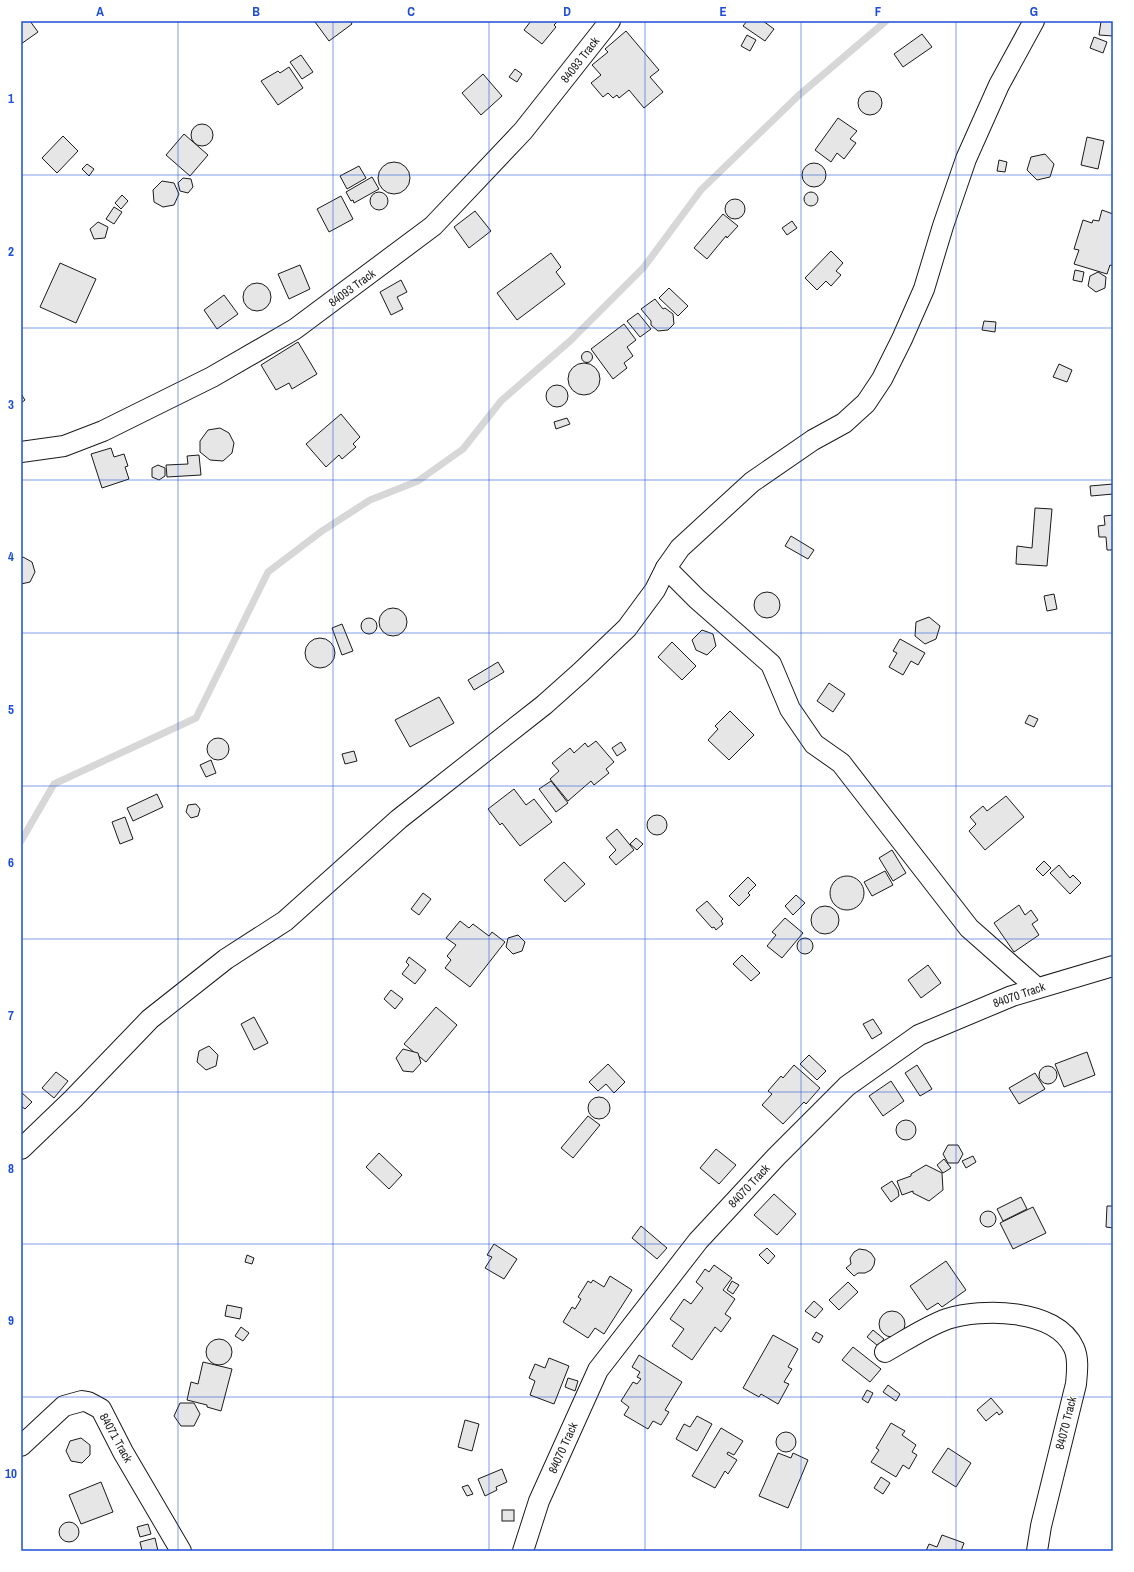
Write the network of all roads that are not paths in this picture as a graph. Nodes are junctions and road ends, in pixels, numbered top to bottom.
1 (610, 21) edge
2 (1034, 21) edge
3 (21, 452) edge
4 (666, 568) junction
5 (1113, 966) edge
6 (1037, 988) junction
7 (21, 1149) edge
8 (885, 1352) dead end
9 (21, 1446) edge
10 (181, 1551) edge
11 (523, 1551) edge
12 (1036, 1551) edge

1 - 3 street, 84093 Track
2 - 4 street
4 - 6 street
4 - 7 street
5 - 6 street, 84070 Track
6 - 11 street, 84070 Track
8 - 12 street, 84070 Track
9 - 10 street, 84071 Track

